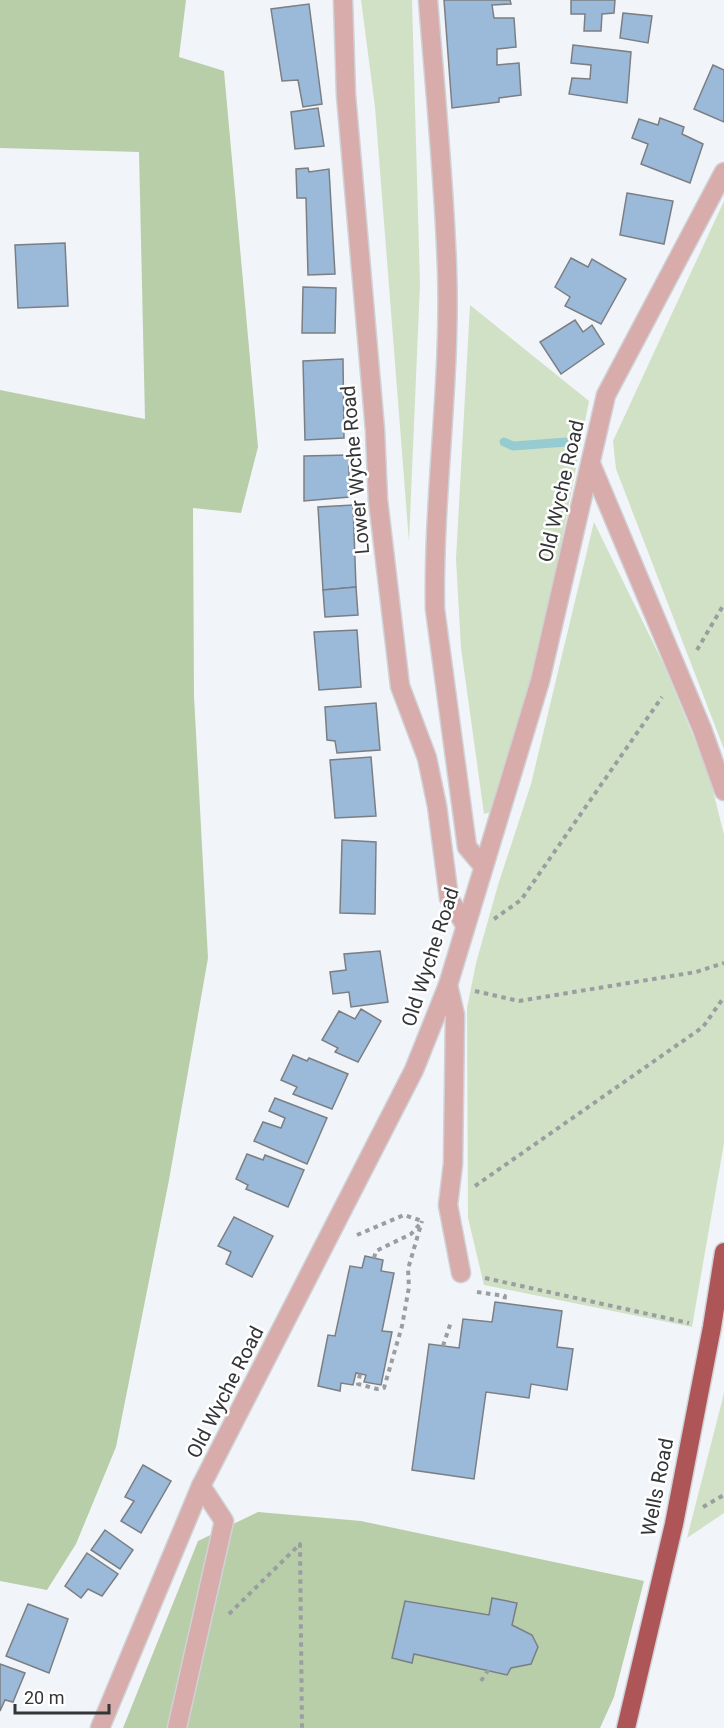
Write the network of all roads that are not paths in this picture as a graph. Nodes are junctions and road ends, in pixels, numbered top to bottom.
1 (343, 0) edge
2 (428, 0) edge
3 (724, 172) edge
4 (591, 464) junction
5 (724, 791) edge
6 (483, 866) junction
7 (465, 925) junction
8 (448, 985) junction
9 (724, 1252) edge
10 (461, 1273) road end
11 (201, 1486) junction
12 (100, 1728) edge
13 (177, 1728) edge
14 (626, 1728) edge

1 - 7 street, Lower Wyche Road
2 - 6 street
3 - 4 street, Old Wyche Road
4 - 5 street
4 - 6 street, Old Wyche Road
6 - 7 street, Old Wyche Road
7 - 8 street, Old Wyche Road
8 - 10 street
8 - 11 street, Old Wyche Road
9 - 14 highway, Wells Road
11 - 12 street, Old Wyche Road
11 - 13 street

